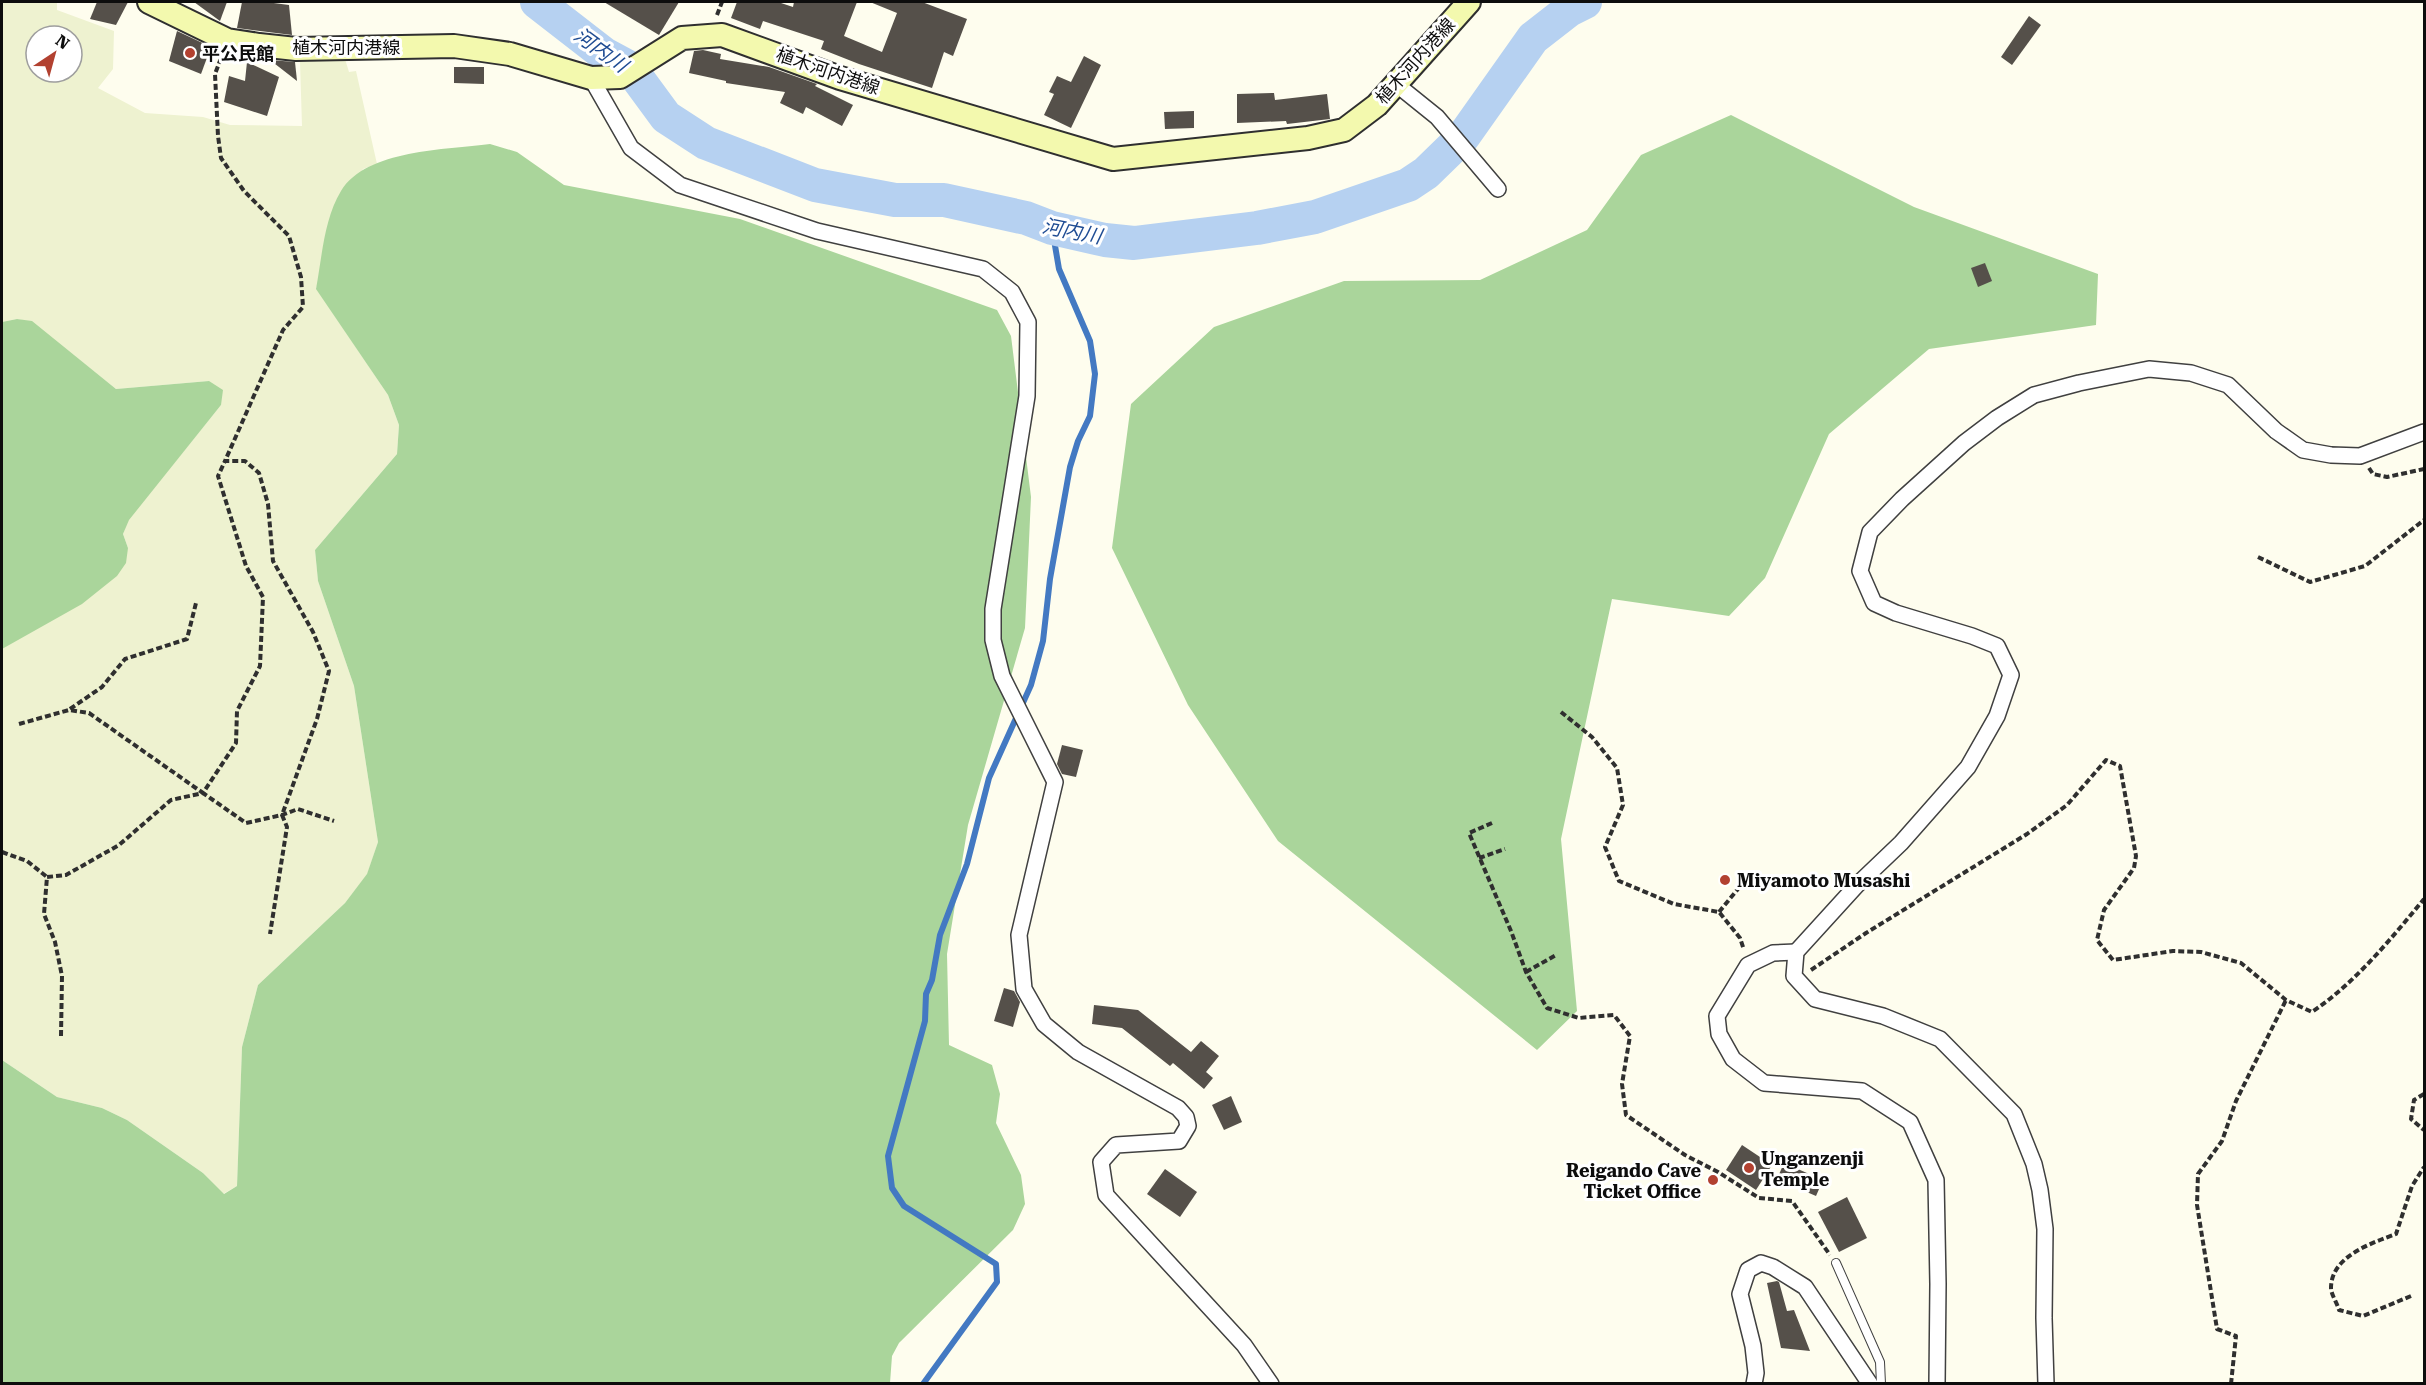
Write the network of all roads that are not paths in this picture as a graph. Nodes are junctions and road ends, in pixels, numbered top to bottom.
1 (149, 2) edge
2 (1468, 2) edge
3 (591, 78) junction
4 (1396, 84) junction
5 (1498, 189) dead end
6 (2424, 432) edge
7 (1796, 952) junction
8 (1836, 1263) road end
9 (1271, 1383) edge
10 (1754, 1383) edge
11 (1870, 1383) edge
12 (1881, 1383) edge
13 (1937, 1383) edge
14 (2046, 1383) edge

1 - 3 main road, 植木河内港線
2 - 4 main road, 植木河内港線
3 - 4 main road, 植木河内港線
3 - 9 street
4 - 5 street
6 - 7 street
7 - 13 street
7 - 14 street
8 - 12 lane
10 - 11 street

